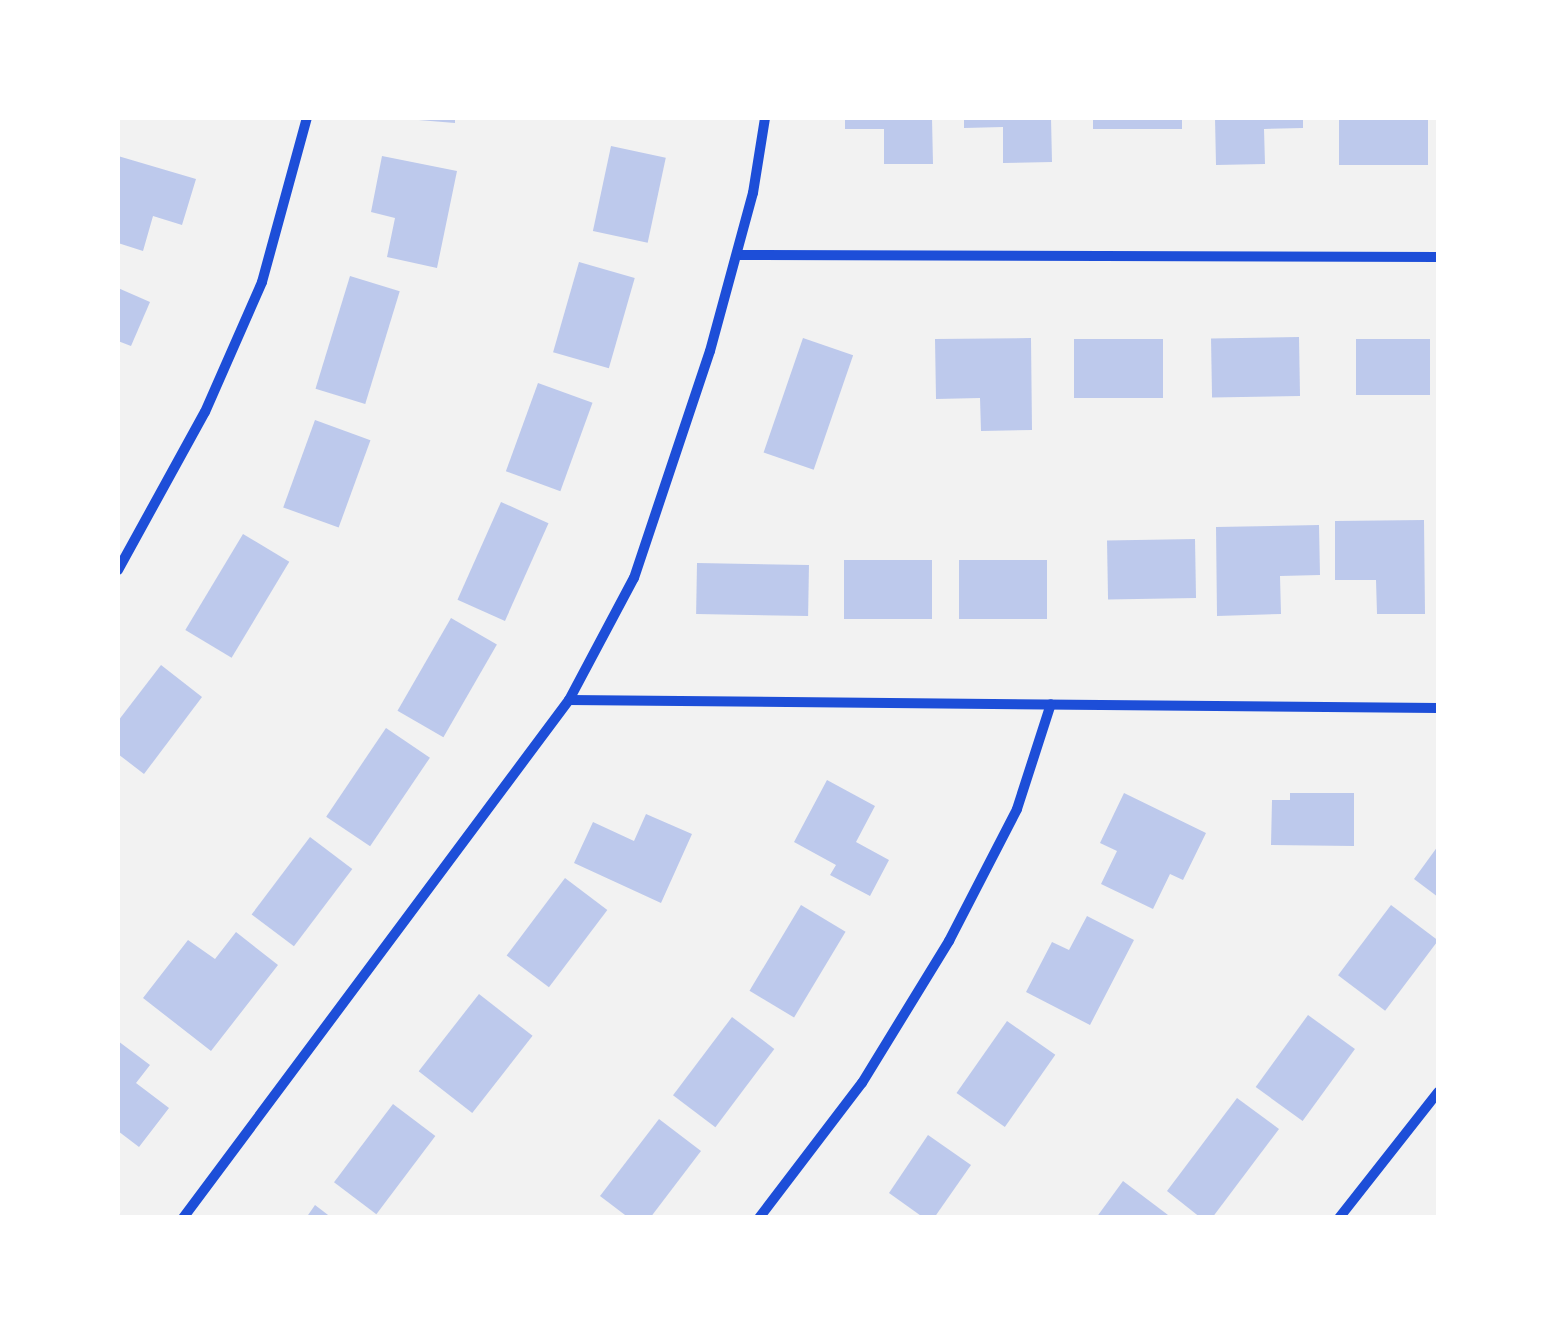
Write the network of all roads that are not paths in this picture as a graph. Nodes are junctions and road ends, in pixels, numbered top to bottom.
1 (307, 118) edge
2 (765, 118) edge
3 (737, 255) junction
4 (1438, 257) edge
5 (118, 570) edge
6 (569, 700) junction
7 (1051, 704) junction
8 (1438, 708) edge
9 (1438, 1092) edge
10 (183, 1218) edge
11 (759, 1218) edge
12 (1339, 1218) edge

1 - 5 street
2 - 3 street
3 - 4 street
3 - 6 street
6 - 7 street
6 - 10 street
7 - 8 street
7 - 11 street
9 - 12 street

